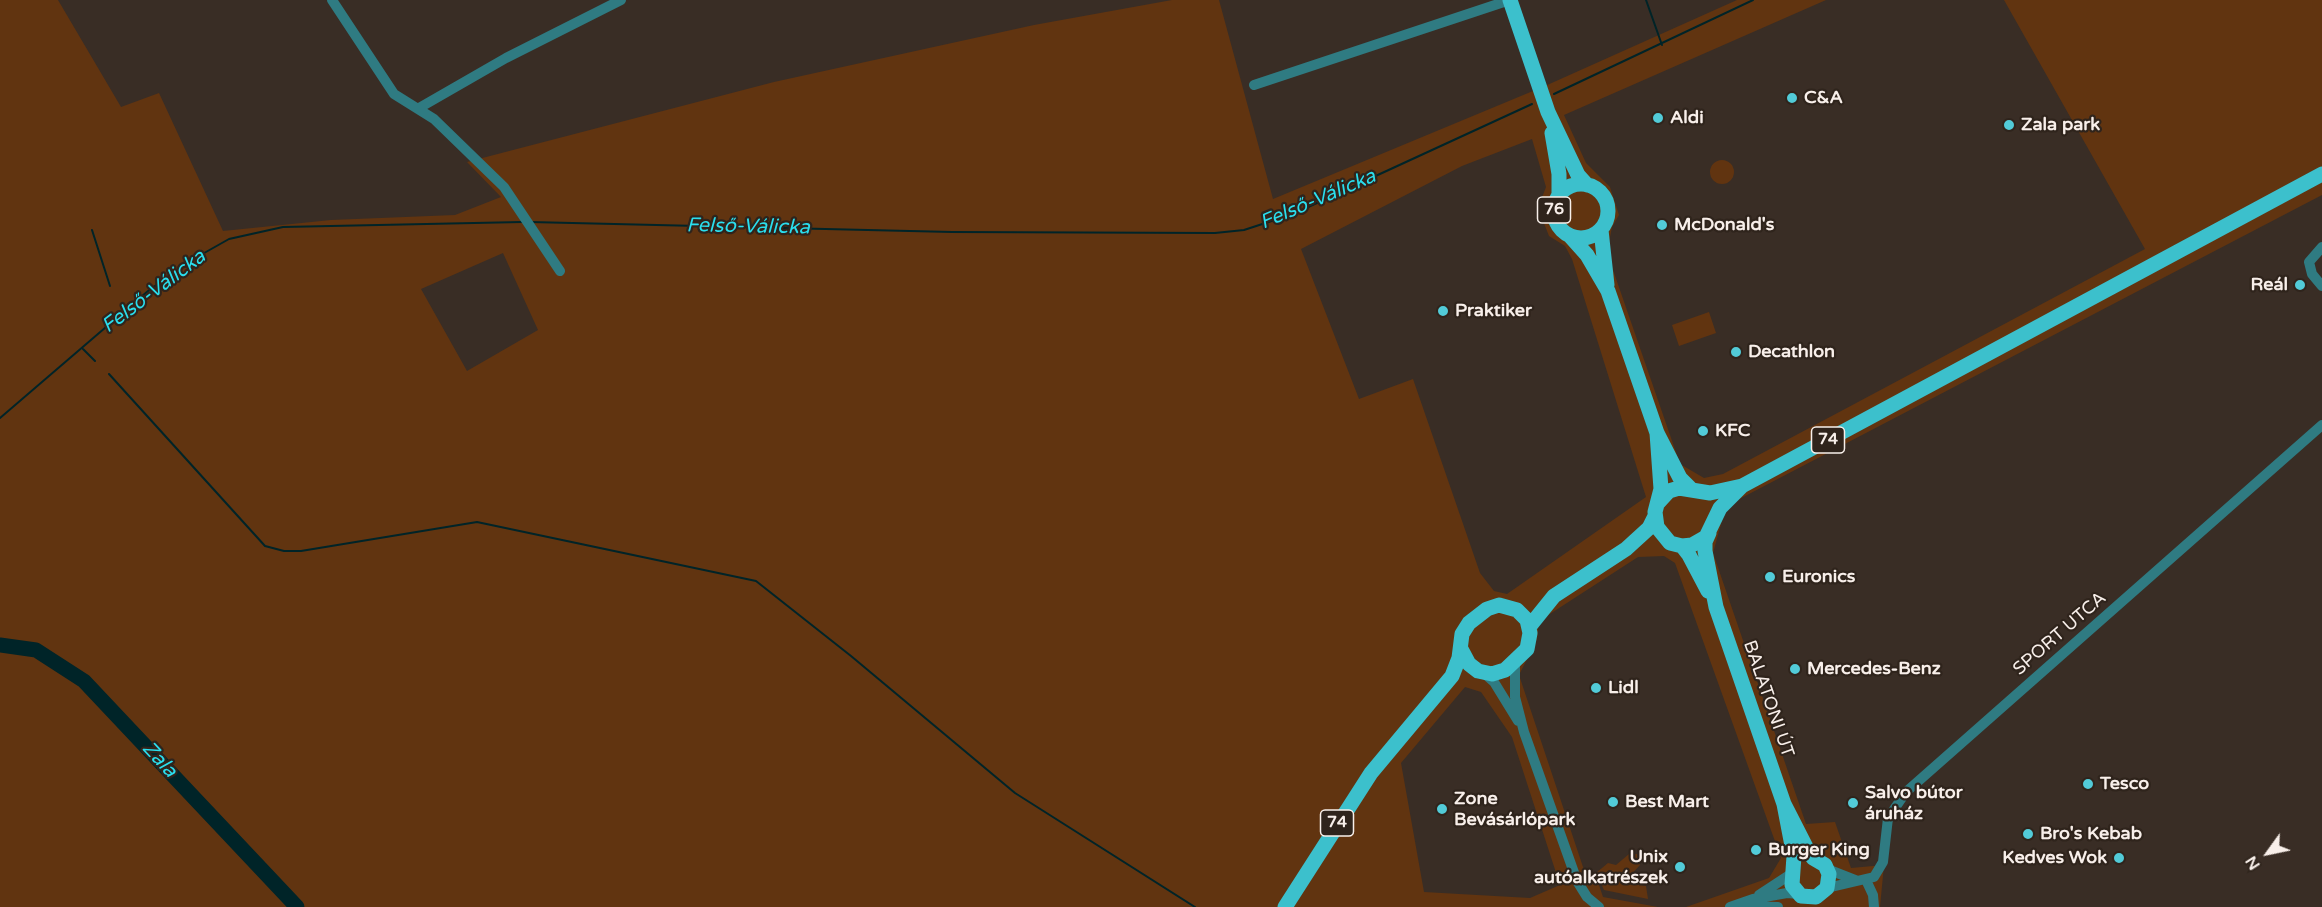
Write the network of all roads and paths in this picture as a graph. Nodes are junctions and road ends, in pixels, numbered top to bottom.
1 (332, 0) edge
2 (621, 0) edge
3 (1510, 0) edge
4 (1254, 85) dead end
5 (419, 108) junction
6 (1548, 112) junction
7 (2322, 174) edge
8 (1587, 185) junction
9 (1559, 195) junction
10 (1601, 230) junction
11 (1570, 236) junction
12 (2322, 248) edge
13 (560, 271) dead end
14 (2322, 286) edge
15 (1608, 291) junction
16 (2322, 426) edge
17 (1656, 433) junction
18 (1742, 486) junction
19 (1694, 489) junction
20 (1657, 510) junction
21 (1711, 526) junction
22 (1667, 541) junction
23 (1682, 546) junction
24 (1626, 549) junction
25 (1554, 596) junction
26 (1716, 607) junction
27 (1512, 608) junction
28 (1529, 627) junction
29 (1461, 649) junction
30 (1515, 663) junction
31 (1481, 673) junction
32 (1440, 692) junction
33 (1524, 732) junction
34 (1784, 804) junction
35 (1813, 858) junction
36 (1827, 869) junction
37 (1793, 870) junction
38 (1861, 880) junction
39 (1826, 889) junction
40 (1754, 899) junction
41 (1805, 899) edge
42 (1285, 907) edge
43 (1599, 907) edge
44 (1731, 907) edge
45 (1778, 907) edge
46 (1824, 907) edge
47 (1874, 907) edge

1 - 5 street
2 - 5 street
3 - 4 street
3 - 6 main road, 76
5 - 13 street
6 - 8 main road, 76
6 - 9 main road, 76
7 - 18 main road, 74
8 - 9 main road, 76
8 - 10 main road, 76
9 - 11 main road, 76
10 - 11 main road, 76
10 - 15 main road, 76
11 - 15 main road, 76
12 - 14 street
15 - 17 main road, 76
16 - 38 street, SPORT UTCA
17 - 19 main road, 76
17 - 20 main road, 76
18 - 19 main road, 74
18 - 21 main road, 74
19 - 20 main road, 74
19 - 21 main road
20 - 22 main road
20 - 24 main road, 74
21 - 23 main road, 74
21 - 26 main road, BALATONI ÚT
22 - 23 main road, 74
22 - 24 main road, 74
23 - 26 main road, BALATONI ÚT
24 - 25 main road, 74
25 - 27 main road, 74
25 - 28 main road, 74
26 - 34 main road, BALATONI ÚT
27 - 28 main road
27 - 29 main road, 74
28 - 30 main road, 74
29 - 31 main road
29 - 32 main road, 74
30 - 31 main road, 74
30 - 33 street
31 - 32 main road, 74
31 - 33 street
32 - 42 main road, 74
33 - 43 street
34 - 35 main road, BALATONI ÚT
34 - 37 main road, BALATONI ÚT
35 - 36 main road, BALATONI ÚT
35 - 37 main road
36 - 38 street
36 - 39 main road
37 - 40 street
37 - 41 main road, BALATONI ÚT
38 - 39 street
38 - 47 street
39 - 41 main road
39 - 46 main road
40 - 41 street
40 - 44 street
44 - 45 street

